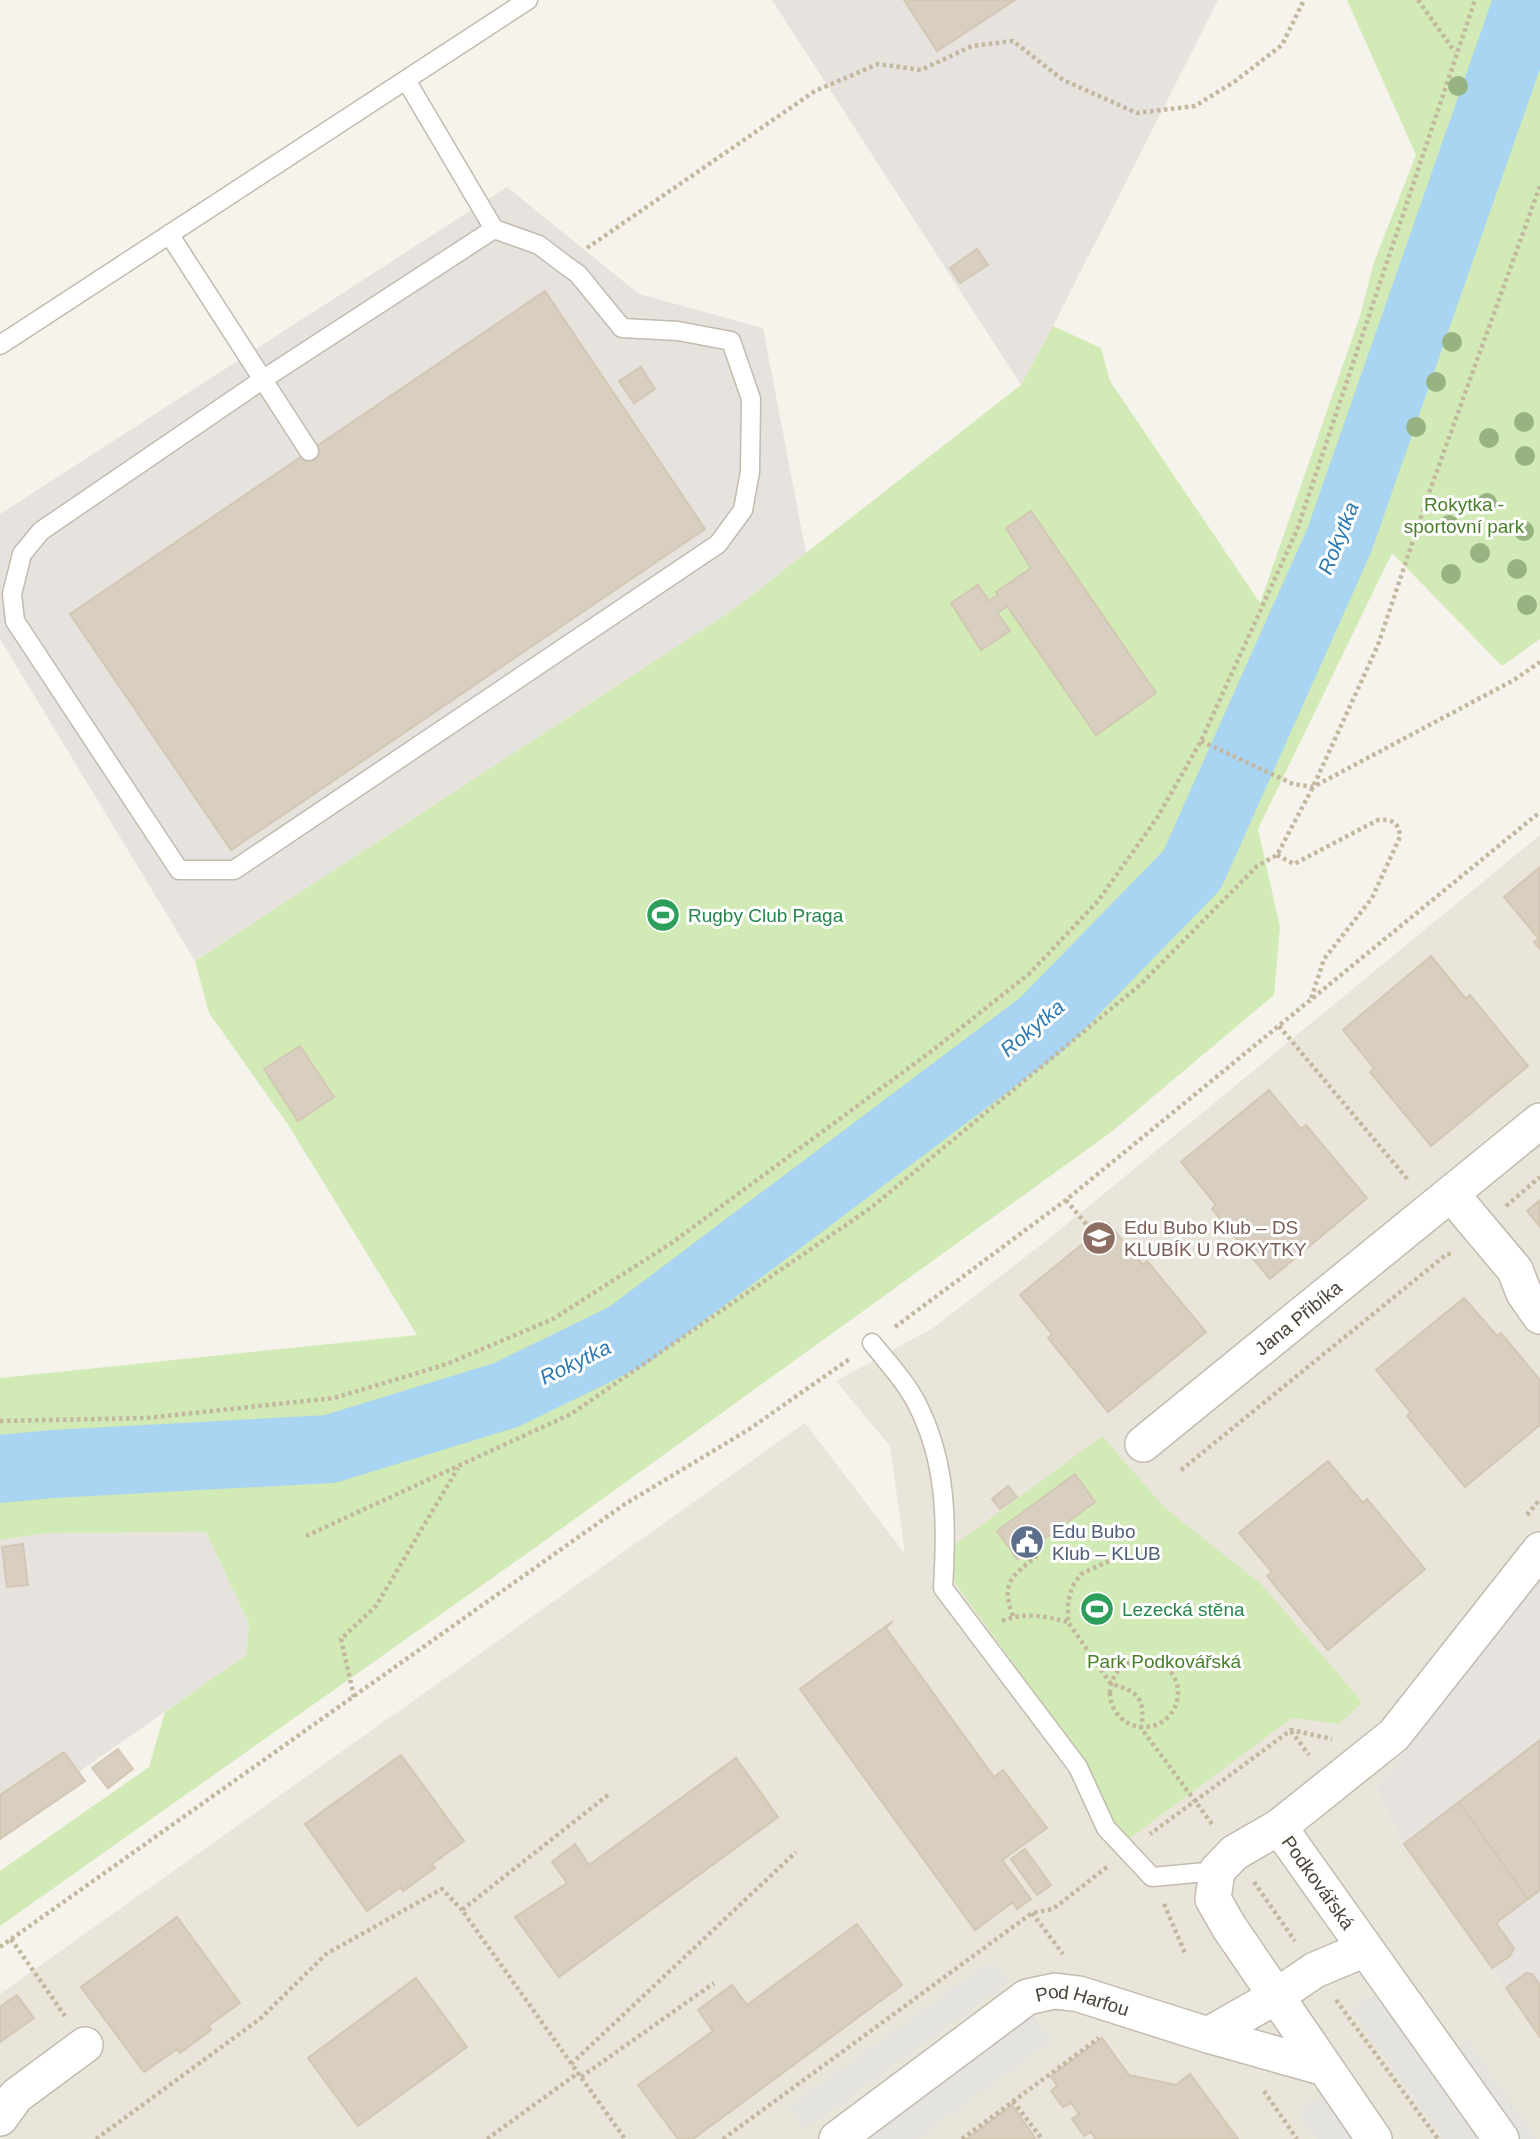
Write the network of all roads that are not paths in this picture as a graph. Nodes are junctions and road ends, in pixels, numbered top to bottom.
1 (528, 0) edge
2 (406, 80) junction
3 (494, 229) junction
4 (169, 234) junction
5 (0, 345) edge
6 (262, 380) junction
7 (309, 452) dead end
8 (1540, 1121) edge
9 (1442, 1202) junction
10 (1527, 1277) edge
11 (1540, 1316) edge
12 (872, 1343) road end
13 (1143, 1444) dead end
14 (1540, 1550) edge
15 (1279, 1827) junction
16 (1217, 1871) junction
17 (1365, 1949) junction
18 (1275, 1997) junction
19 (1208, 2035) junction
20 (85, 2045) dead end
21 (1325, 2068) junction
22 (0, 2118) edge
23 (837, 2139) edge
24 (1374, 2139) edge
25 (1502, 2139) edge

1 - 2 lane
2 - 3 lane
2 - 4 lane
3 - 6 lane
3 - 6 lane
4 - 5 lane
4 - 6 lane
6 - 7 lane
8 - 9 street, Jana Přibíka
9 - 10 street
9 - 13 street, Jana Přibíka
10 - 11 street
12 - 16 lane
14 - 15 street
15 - 16 street, Podkovářská
15 - 17 street, Podkovářská
16 - 18 street
17 - 18 street, Podkovářská
17 - 25 street, Podkovářská
18 - 19 street
18 - 21 street
19 - 21 street, Pod Harfou
19 - 23 street, Pod Harfou
20 - 22 street
21 - 24 street

